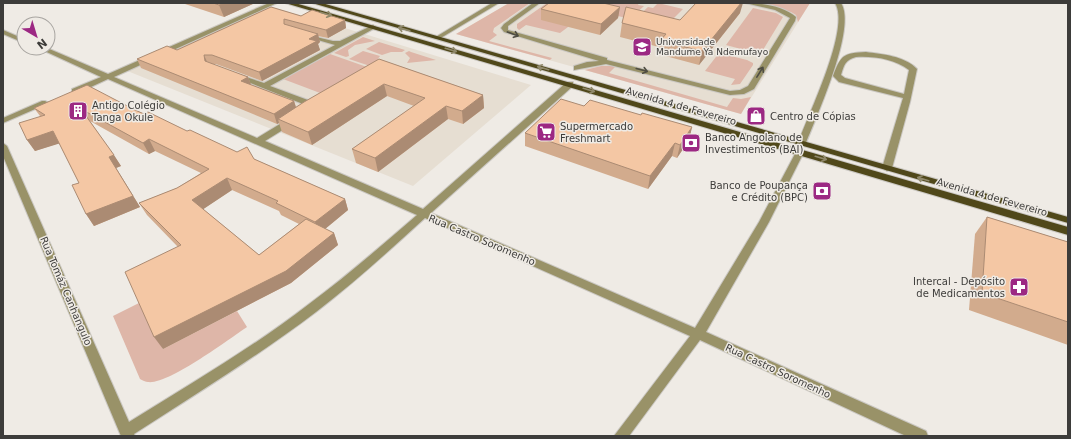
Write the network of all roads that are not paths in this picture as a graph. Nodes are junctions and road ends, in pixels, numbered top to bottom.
1 (260, 3) edge
2 (274, 3) edge
3 (288, 3) edge
4 (314, 3) edge
5 (496, 3) edge
6 (537, 3) edge
7 (748, 3) edge
8 (838, 3) edge
9 (373, 27) junction
10 (3, 32) edge
11 (297, 32) edge
12 (16, 38) edge
13 (437, 38) junction
14 (344, 42) junction
15 (577, 52) junction
16 (56, 54) edge
17 (616, 63) junction
18 (577, 68) junction
19 (227, 73) edge
20 (106, 75) junction
21 (570, 80) junction
22 (264, 86) junction
23 (67, 94) edge
24 (907, 97) junction
25 (53, 100) edge
26 (3, 121) edge
27 (258, 141) junction
28 (3, 146) edge
29 (800, 148) junction
30 (887, 168) junction
31 (423, 215) junction
32 (1068, 220) edge
33 (1068, 231) edge
34 (698, 334) junction
35 (127, 433) edge
36 (621, 436) edge
37 (920, 436) edge

1 - 20 street
2 - 20 street
3 -> 9 main road, Avenida 4 de Fevereiro
13 -> 4 main road, Avenida 4 de Fevereiro
5 - 13 street
6 -> 15 street
17 -> 7 street
8 - 29 street
9 - 14 street
9 -> 21 main road, Avenida 4 de Fevereiro
10 - 12 street
11 - 14 street
21 -> 13 main road, Avenida 4 de Fevereiro
14 - 22 street
15 - 17 street
15 - 18 street
16 - 20 street, Rua Castro Soromenho
17 - 18 street
18 - 21 street
19 - 22 street
20 - 23 street
20 - 27 street, Rua Castro Soromenho
21 - 29 main road, Avenida 4 de Fevereiro
21 - 31 street
22 - 27 street
24 - 24 street
24 - 30 street
25 - 26 street
27 - 31 street, Rua Castro Soromenho
28 - 35 street, Rua Tomáz Canhangulo
29 - 30 main road, Avenida 4 de Fevereiro
29 -> 33 main road, Avenida 4 de Fevereiro
29 - 34 street
32 -> 30 main road, Avenida 4 de Fevereiro
31 - 34 street, Rua Castro Soromenho
31 - 35 street
34 - 36 street
34 - 37 street, Rua Castro Soromenho

